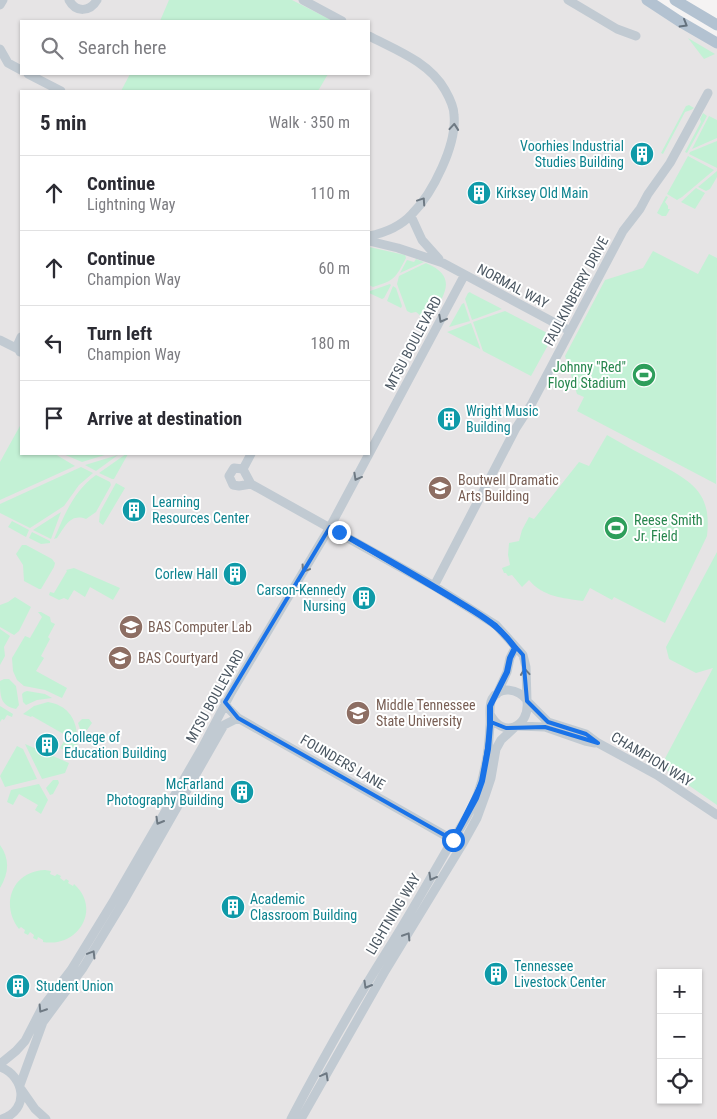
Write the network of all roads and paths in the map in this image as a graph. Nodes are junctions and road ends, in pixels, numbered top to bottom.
1 (3, 0) edge
2 (70, 0) edge
3 (97, 0) edge
4 (303, 0) edge
5 (647, 0) edge
6 (675, 0) edge
7 (574, 1) edge
8 (0, 5) edge
9 (340, 20) edge
10 (717, 25) edge
11 (636, 36) dead end
12 (370, 37) edge
13 (717, 43) edge
14 (0, 49) edge
15 (4, 63) edge
16 (20, 70) edge
17 (30, 75) edge
18 (59, 90) edge
19 (708, 93) dead end
20 (411, 216) junction
21 (370, 236) edge
22 (370, 241) edge
23 (443, 263) junction
24 (464, 276) junction
25 (570, 331) junction
26 (20, 338) edge
27 (0, 340) edge
28 (19, 351) edge
29 (370, 453) edge
30 (251, 455) edge
31 (369, 455) edge
32 (243, 469) junction
33 (251, 484) junction
34 (330, 528) junction
35 (434, 586) junction
36 (515, 648) junction
37 (497, 694) junction
38 (527, 701) junction
39 (225, 702) junction
40 (490, 714) junction
41 (238, 718) junction
42 (516, 727) junction
43 (598, 743) junction
44 (717, 815) edge
45 (453, 840) junction
46 (0, 1065) edge
47 (20, 1087) junction
48 (2, 1119) edge
49 (46, 1119) edge
50 (291, 1119) edge
51 (301, 1119) edge

1 - 8 street
2 - 3 street
4 - 9 street
5 -> 13 main road
6 - 10 main road
7 - 11 street
20 -> 12 street
14 - 15 street
15 - 16 street
17 - 18 street
19 - 25 street, FAULKINBERRY DRIVE
20 - 21 street
20 - 23 street, NORMAL WAY
22 - 23 street, NORMAL WAY
23 - 24 street, NORMAL WAY
24 - 25 street, NORMAL WAY
24 -> 29 street, MTSU BOULEVARD
25 - 35 street, FAULKINBERRY DRIVE
26 - 28 street
27 - 28 street
30 - 32 street
31 -> 34 street, MTSU BOULEVARD
32 - 33 street
32 - 33 street
33 - 34 street
34 - 35 street
34 -> 39 street, MTSU BOULEVARD
35 - 36 street
36 - 37 street
38 -> 36 street
37 - 38 street
37 - 40 street
38 - 42 street
38 - 43 street, CHAMPION WAY
39 - 41 street, FOUNDERS LANE
39 -> 46 street, MTSU BOULEVARD
40 - 42 street
40 - 45 street, LIGHTNING WAY
41 - 45 street, FOUNDERS LANE
47 -> 41 street, MTSU BOULEVARD
42 - 43 street, CHAMPION WAY
51 -> 42 street, LIGHTNING WAY
43 - 44 street, CHAMPION WAY
45 -> 50 street, LIGHTNING WAY
46 - 47 street
47 - 48 street, MTSU BOULEVARD
47 - 49 street

